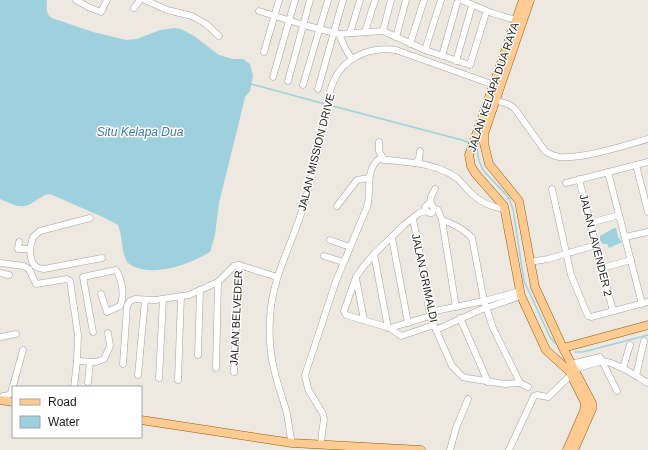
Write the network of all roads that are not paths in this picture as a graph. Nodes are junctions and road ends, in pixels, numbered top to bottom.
1 (76, 0) edge
2 (107, 0) edge
3 (140, 0) edge
4 (145, 0) edge
5 (279, 0) edge
6 (295, 0) edge
7 (310, 0) edge
8 (328, 0) edge
9 (343, 0) edge
10 (360, 0) edge
11 (375, 0) edge
12 (391, 0) edge
13 (406, 0) edge
14 (424, 0) edge
15 (441, 0) edge
16 (522, 0) edge
17 (530, 0) edge
18 (459, 2) edge
19 (134, 8) dead end
20 (471, 9) dead end
21 (259, 11) dead end
22 (275, 16) junction
23 (485, 16) dead end
24 (290, 20) junction
25 (519, 21) junction
26 (304, 25) junction
27 (320, 29) junction
28 (383, 31) junction
29 (365, 32) junction
30 (337, 33) junction
31 (350, 33) junction
32 (219, 36) dead end
33 (396, 37) junction
34 (410, 44) junction
35 (425, 50) junction
36 (264, 52) dead end
37 (442, 56) junction
38 (352, 59) junction
39 (456, 61) junction
40 (273, 77) dead end
41 (288, 81) dead end
42 (303, 85) dead end
43 (494, 85) junction
44 (318, 89) dead end
45 (496, 100) junction
46 (476, 132) junction
47 (484, 134) junction
48 (648, 139) edge
49 (379, 142) dead end
50 (420, 151) dead end
51 (384, 160) junction
52 (648, 162) edge
53 (415, 163) junction
54 (636, 165) junction
55 (608, 172) junction
56 (369, 178) junction
57 (579, 179) junction
58 (566, 183) dead end
59 (435, 189) dead end
60 (552, 189) dead end
61 (337, 206) dead end
62 (432, 206) junction
63 (505, 209) junction
64 (648, 212) edge
65 (619, 215) junction
66 (90, 218) dead end
67 (413, 219) junction
68 (442, 220) junction
69 (590, 223) junction
70 (648, 232) edge
71 (625, 237) junction
72 (392, 238) junction
73 (330, 240) dead end
74 (19, 242) dead end
75 (596, 245) junction
76 (350, 248) junction
77 (30, 249) junction
78 (374, 254) junction
79 (566, 254) junction
80 (324, 256) dead end
81 (102, 258) dead end
82 (631, 260) junction
83 (0, 262) edge
84 (343, 262) junction
85 (529, 262) junction
86 (239, 265) junction
87 (31, 268) junction
88 (602, 268) junction
89 (0, 273) edge
90 (9, 275) dead end
91 (82, 277) junction
92 (277, 277) junction
93 (356, 277) junction
94 (70, 280) junction
95 (218, 282) junction
96 (200, 290) junction
97 (102, 294) dead end
98 (520, 294) junction
99 (181, 296) junction
100 (163, 299) junction
101 (146, 300) junction
102 (645, 303) edge
103 (485, 304) junction
104 (456, 307) junction
105 (613, 311) junction
106 (430, 314) junction
107 (460, 318) junction
108 (364, 320) junction
109 (408, 323) junction
110 (648, 325) edge
111 (435, 327) junction
112 (389, 328) junction
113 (93, 332) dead end
114 (108, 333) dead end
115 (16, 334) dead end
116 (0, 337) edge
117 (644, 342) dead end
118 (630, 345) dead end
119 (563, 348) junction
120 (23, 350) dead end
121 (198, 355) dead end
122 (77, 361) junction
123 (602, 361) junction
124 (90, 362) junction
125 (123, 364) dead end
126 (216, 368) dead end
127 (623, 368) junction
128 (572, 369) junction
129 (234, 372) dead end
130 (138, 376) dead end
131 (636, 376) junction
132 (159, 378) dead end
133 (178, 380) dead end
134 (88, 382) dead end
135 (488, 382) junction
136 (520, 383) junction
137 (648, 383) edge
138 (13, 386) edge
139 (74, 386) edge
140 (528, 387) dead end
141 (12, 389) edge
142 (617, 391) dead end
143 (468, 399) dead end
144 (1, 400) edge
145 (12, 402) edge
146 (589, 405) junction
147 (142, 420) edge
148 (292, 443) junction
149 (321, 444) junction
150 (414, 450) edge
151 (450, 450) edge
152 (509, 450) edge
153 (567, 450) edge
154 (574, 450) edge

1 - 2 street
3 - 19 street
4 - 32 street
5 - 22 street
6 - 24 street
7 - 26 street
8 - 27 street
9 - 30 street
10 - 31 street
11 - 29 street
12 - 28 street
13 - 33 street
14 - 34 street
15 - 35 street
16 - 25 main road, JALAN KELAPA DUA RAYA
17 - 25 main road, JALAN KELAPA DUA RAYA
18 - 25 street
18 - 37 street
20 - 39 street
21 - 22 street
22 - 24 street
22 - 36 street
23 - 39 street
24 - 26 street
24 - 40 street
25 - 43 main road, JALAN KELAPA DUA RAYA
25 - 45 main road, JALAN KELAPA DUA RAYA
26 - 27 street
26 - 41 street
27 - 30 street
27 - 42 street
28 - 29 street
28 - 33 street
29 - 31 street
30 - 31 street
30 - 38 street
30 - 44 street
33 - 34 street
34 - 35 street
35 - 37 street
37 - 39 street
38 - 43 street, JALAN MISSION DRIVE
38 - 92 street, JALAN MISSION DRIVE
43 - 46 main road, JALAN KELAPA DUA RAYA
45 - 47 main road, JALAN KELAPA DUA RAYA
45 - 48 street
46 - 47 main road
46 - 63 main road, JALAN KELAPA DUA RAYA
47 - 85 main road, JALAN KELAPA DUA RAYA
49 - 51 street
50 - 53 street
51 - 53 street
51 - 56 street
52 - 54 street
53 - 63 street
54 - 55 street
54 - 64 street
55 - 57 street
55 - 65 street
56 - 61 street
56 - 76 street
57 - 58 street
57 - 69 street, JALAN LAVENDER 2
59 - 62 street
60 - 79 street
62 - 67 street
62 - 68 street
63 - 98 main road, JALAN KELAPA DUA RAYA
65 - 69 street
65 - 71 street
66 - 77 street
67 - 72 street
67 - 106 street, JALAN GRIMALDI
68 - 103 street
68 - 104 street
69 - 75 street, JALAN LAVENDER 2
70 - 71 street
71 - 82 street
72 - 78 street
72 - 109 street
73 - 76 street
74 - 77 street
75 - 79 street
75 - 88 street, JALAN LAVENDER 2
76 - 84 street
77 - 87 street
78 - 93 street
78 - 112 street
79 - 85 street
79 - 105 street
80 - 84 street
81 - 87 street
82 - 88 street
82 - 102 street
83 - 87 street
84 - 149 street
85 - 119 main road, JALAN KELAPA DUA RAYA
86 - 92 street
86 - 95 street
86 - 129 street, JALAN BELVEDER
87 - 94 street
88 - 105 street, JALAN LAVENDER 2
89 - 90 street
91 - 94 street
91 - 97 street
91 - 113 street
92 - 148 street, JALAN MISSION DRIVE
93 - 108 street
93 - 108 street
94 - 122 street
95 - 96 street
95 - 126 street
96 - 99 street
96 - 121 street
98 - 103 street
98 - 128 main road, JALAN KELAPA DUA RAYA
99 - 100 street
99 - 133 street
100 - 101 street
100 - 132 street
101 - 125 street
101 - 130 street
102 - 105 street
103 - 104 street
103 - 107 street
103 - 136 street
104 - 106 street
106 - 109 street
106 - 111 street, JALAN GRIMALDI
107 - 111 street
107 - 135 street
108 - 112 street
109 - 112 street
110 - 119 main road
111 - 112 street
111 - 135 street, JALAN GRIMALDI
114 - 124 street
115 - 116 street
117 - 131 street
118 - 127 street
119 - 128 main road, JALAN KELAPA DUA RAYA
120 - 138 street
122 - 124 street
122 - 139 street
123 - 127 street
123 - 128 street
123 - 142 street
124 - 134 street
127 - 131 street
128 - 146 main road, JALAN KELAPA DUA RAYA
128 - 152 street
131 - 137 street
135 - 136 street
136 - 140 street
141 - 144 street
143 - 151 street
144 - 145 main road
146 - 153 main road
146 - 154 main road
147 - 148 main road
148 - 149 main road
149 - 150 main road

